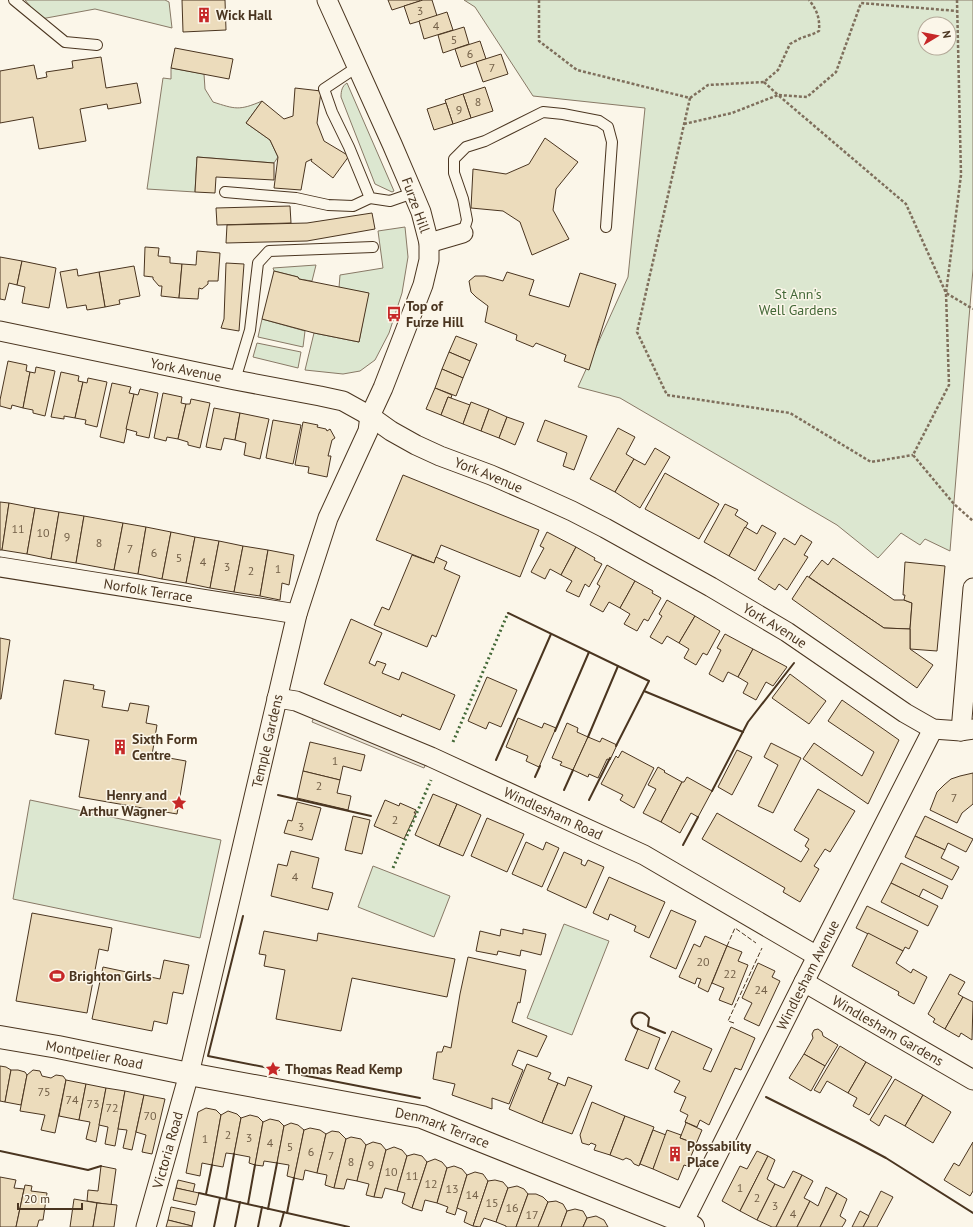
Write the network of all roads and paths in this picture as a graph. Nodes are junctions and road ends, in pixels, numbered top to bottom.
1 (14, 0) edge
2 (327, 0) edge
3 (539, 0) edge
4 (809, 0) edge
5 (957, 0) edge
6 (861, 1) edge
7 (957, 11) junction
8 (97, 45) dead end
9 (357, 67) junction
10 (764, 82) junction
11 (778, 95) junction
12 (690, 98) junction
13 (684, 124) junction
14 (225, 192) dead end
15 (413, 193) junction
16 (370, 198) junction
17 (606, 227) dead end
18 (463, 233) joint
19 (429, 243) junction
20 (374, 247) dead end
21 (946, 293) junction
22 (973, 309) edge
23 (0, 330) edge
24 (235, 380) junction
25 (370, 416) junction
26 (913, 455) junction
27 (973, 521) edge
28 (0, 567) edge
29 (973, 588) edge
30 (296, 614) junction
31 (277, 698) junction
32 (933, 729) junction
33 (967, 730) edge
34 (818, 956) junction
35 (804, 982) junction
36 (0, 1037) edge
37 (190, 1074) junction
38 (973, 1080) edge
39 (686, 1225) edge
40 (146, 1227) edge

1 - 8 lane
2 - 9 street, Furze Hill
3 - 12 path
4 - 10 path
5 - 7 path
6 - 7 path
6 - 11 path
7 - 21 path
9 - 15 street, Furze Hill
9 - 16 lane
10 - 11 path
10 - 12 path
11 - 13 path
11 - 21 path
12 - 13 path
13 - 26 path
14 - 16 lane
15 - 16 lane
15 - 19 street, Furze Hill
17 - 18 lane
18 - 19 street
19 - 25 street, Furze Hill
20 - 24 lane
21 - 22 path
21 - 26 path
23 - 24 street, York Avenue
24 - 25 street, York Avenue
25 - 30 street, Temple Gardens
25 - 32 street, York Avenue
26 - 27 path
28 - 30 street, Norfolk Terrace
29 - 33 street
30 - 31 street, Temple Gardens
31 - 34 street, Windlesham Road
31 - 37 street, Temple Gardens
32 - 33 street
32 - 34 street, Windlesham Avenue
34 - 35 street, Windlesham Avenue
35 - 38 street, Windlesham Gardens
35 - 39 street, Windlesham Avenue
36 - 37 main road, Montpelier Road
37 - 39 main road, Denmark Terrace
37 - 40 street, Victoria Road

